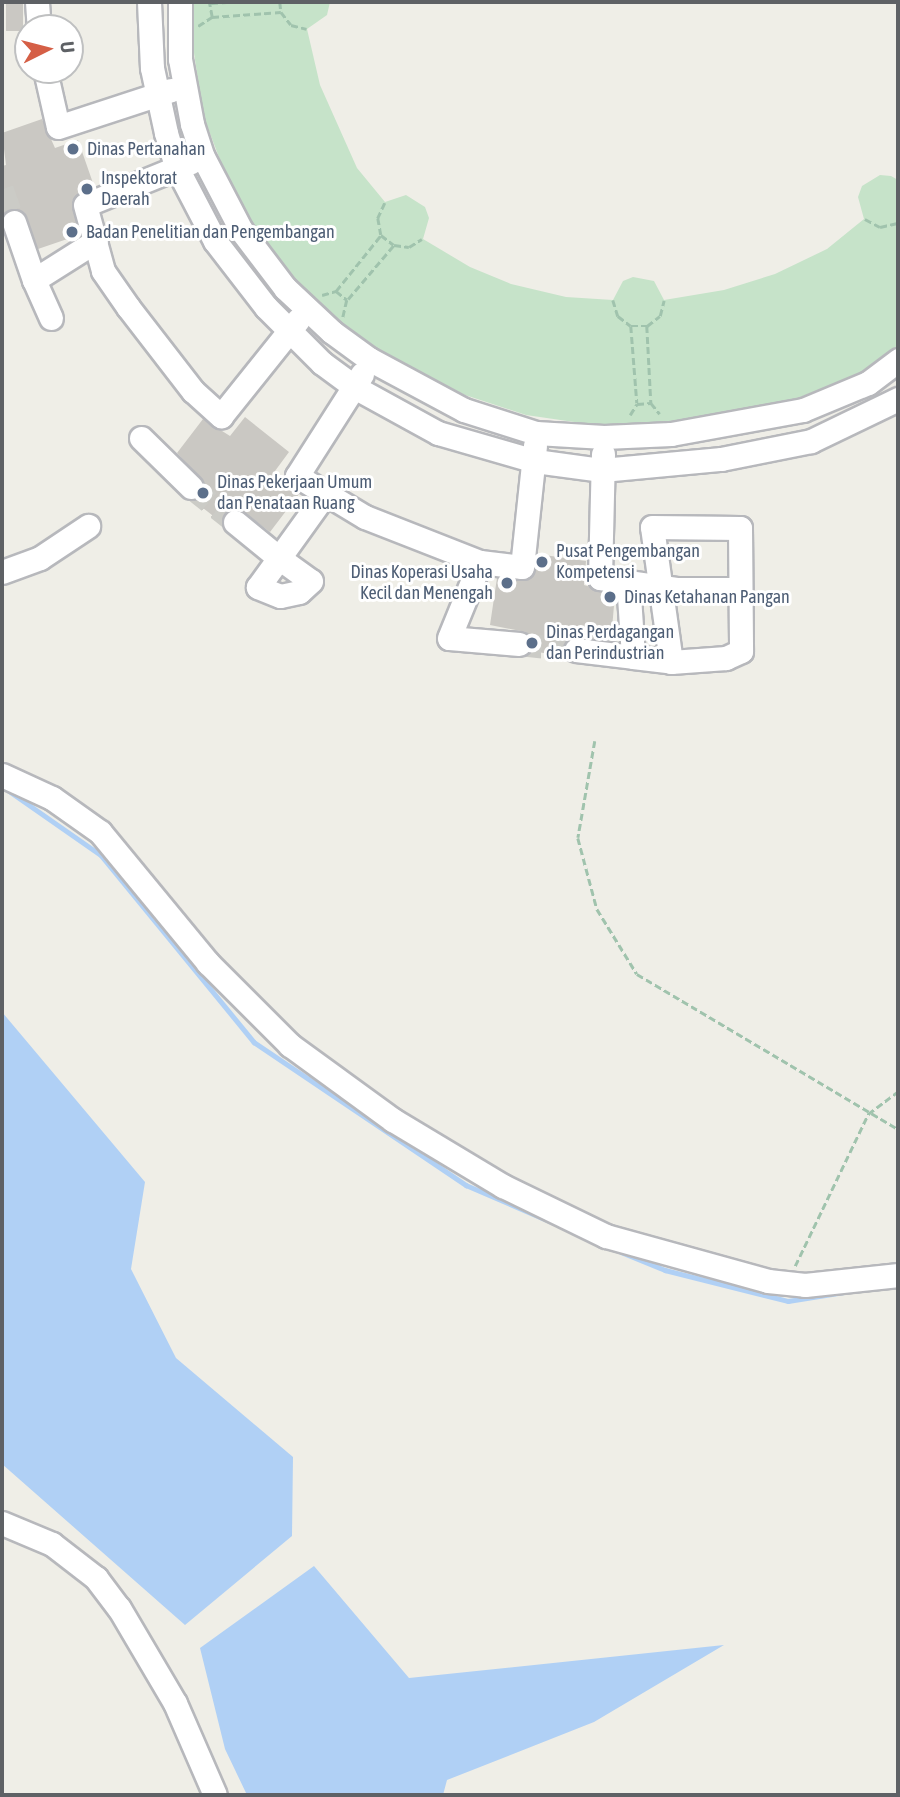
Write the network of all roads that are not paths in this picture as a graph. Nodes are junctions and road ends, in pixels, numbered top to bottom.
1 (149, 2) edge
2 (180, 2) edge
3 (48, 84) edge
4 (184, 87) junction
5 (157, 93) junction
6 (203, 157) junction
7 (177, 167) junction
8 (13, 222) tunnel mouth
9 (96, 241) junction
10 (34, 280) junction
11 (307, 309) junction
12 (51, 318) dead end
13 (289, 331) junction
14 (369, 359) junction
15 (898, 360) edge
16 (356, 388) junction
17 (898, 399) edge
18 (536, 433) junction
19 (604, 437) junction
20 (141, 438) dead end
21 (535, 461) junction
22 (602, 470) junction
23 (191, 486) tunnel mouth
24 (325, 494) junction
25 (235, 522) tunnel mouth
26 (88, 526) dead end
27 (480, 562) junction
28 (2, 572) edge
29 (628, 581) junction
30 (660, 586) junction
31 (739, 589) junction
32 (519, 644) tunnel mouth
33 (576, 650) tunnel mouth
34 (633, 657) junction
35 (671, 663) junction
36 (2, 775) edge
37 (898, 1275) edge
38 (2, 1523) edge
39 (215, 1795) edge

1 - 5 street
2 - 4 street
3 - 5 street
4 - 5 street
4 - 6 street
5 - 7 street
6 - 7 street
6 - 11 street
7 - 9 street
7 - 13 street
8 - 10 street
9 - 10 street
9 - 13 street
10 - 12 street
11 - 13 street
11 - 14 street
13 - 16 street
14 - 16 street
14 - 18 street
15 - 19 street
16 - 21 street
16 - 24 street
17 - 22 street
18 - 19 street
18 - 21 street
19 - 22 street
20 - 23 street
21 - 22 street
21 - 27 street
22 - 29 street
24 - 25 street
24 - 27 street
26 - 28 street
27 - 32 street
29 - 30 street
29 - 34 street
30 - 31 street
30 - 31 street
30 - 35 street
31 - 35 street
33 - 34 street
34 - 35 street
36 - 37 street
38 - 39 street

